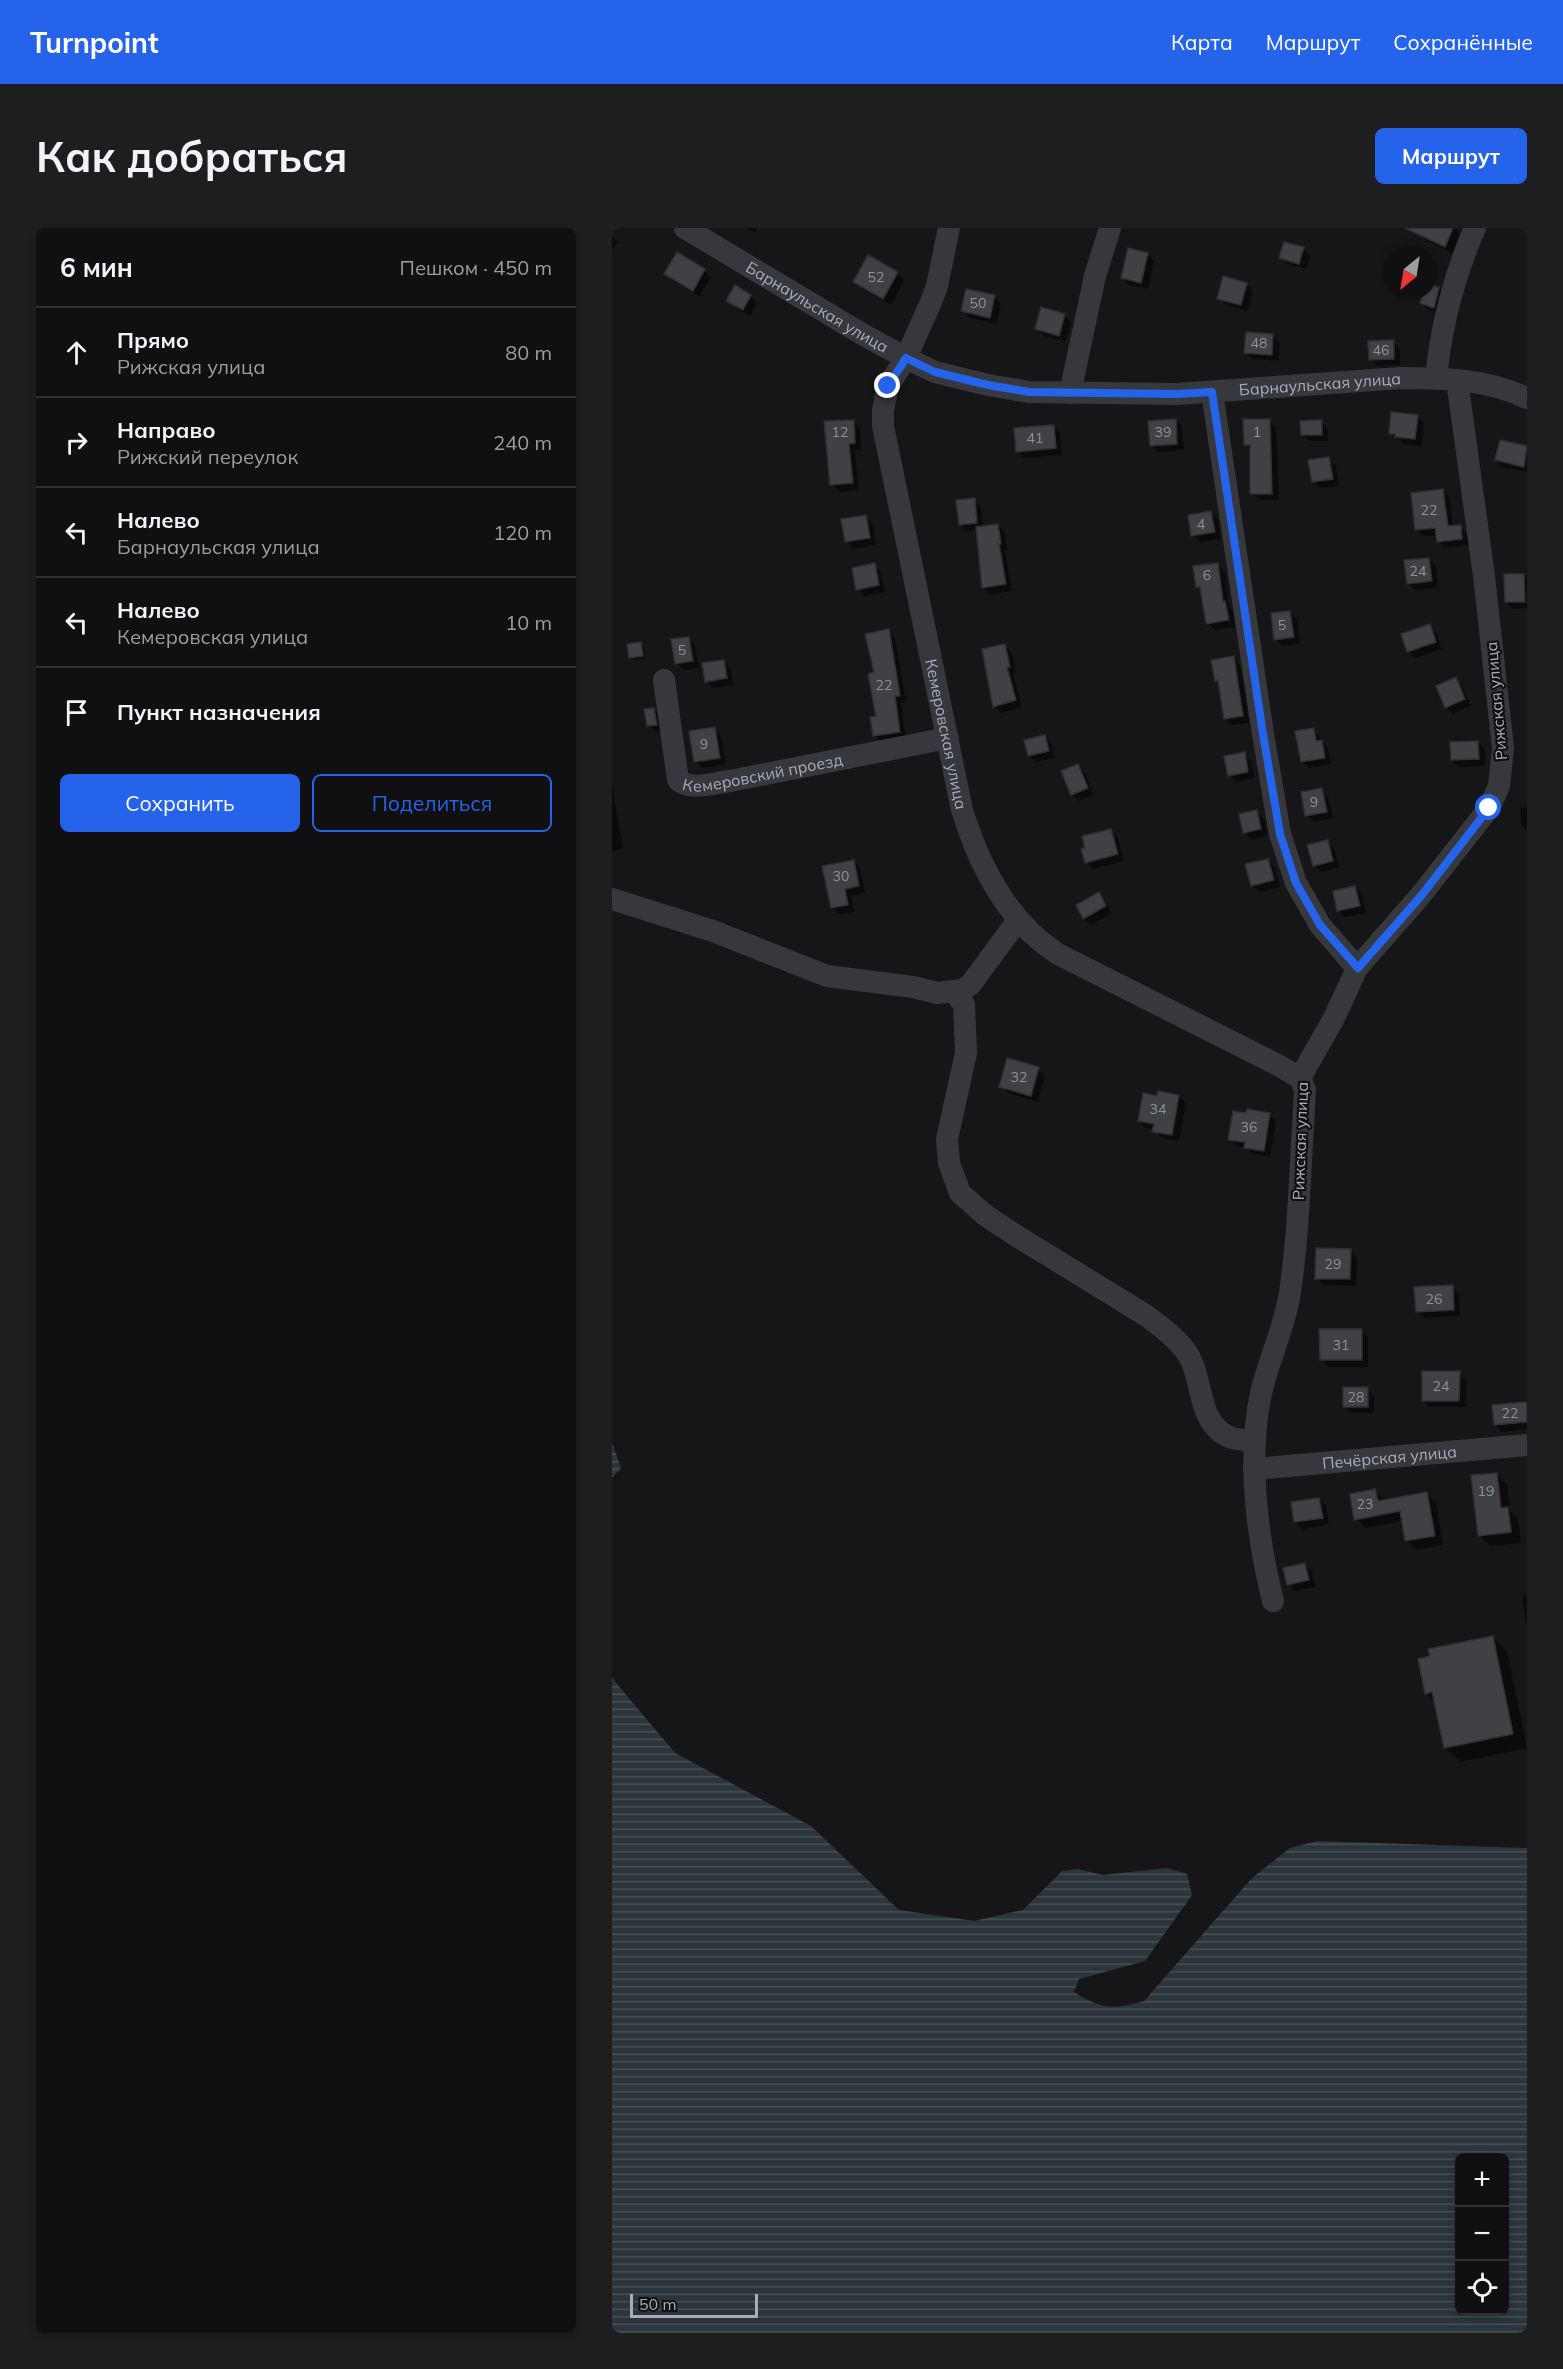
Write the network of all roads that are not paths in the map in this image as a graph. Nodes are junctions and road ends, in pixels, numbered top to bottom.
1 (685, 228) edge
2 (949, 228) edge
3 (1110, 228) edge
4 (1475, 228) edge
5 (906, 358) junction
6 (1446, 379) junction
7 (1212, 392) junction
8 (1070, 393) junction
9 (1527, 398) edge
10 (664, 680) dead end
11 (948, 738) junction
12 (612, 899) edge
13 (1018, 920) junction
14 (1358, 968) junction
15 (954, 993) junction
16 (1300, 1078) junction
17 (1255, 1441) junction
18 (1527, 1444) edge
19 (1254, 1469) junction
20 (1273, 1601) dead end

1 - 5 street, Барнаульская улица
2 - 5 street, Кемеровская улица
3 - 8 street
4 - 6 street, Рижская улица
5 - 8 street, Барнаульская улица
5 - 11 street, Кемеровская улица
6 - 7 street, Барнаульская улица
6 - 9 street, Барнаульская улица
6 - 14 street, Рижская улица
7 - 8 street, Барнаульская улица
7 - 14 street
10 - 11 street, Кемеровский проезд
11 - 13 street, Кемеровская улица
12 - 15 street
13 - 15 street
13 - 16 street, Кемеровская улица
14 - 16 street, Рижская улица
15 - 17 street
16 - 17 street, Рижская улица
17 - 19 street, Рижская улица
18 - 19 street, Печёрская улица
19 - 20 street, Рижская улица

